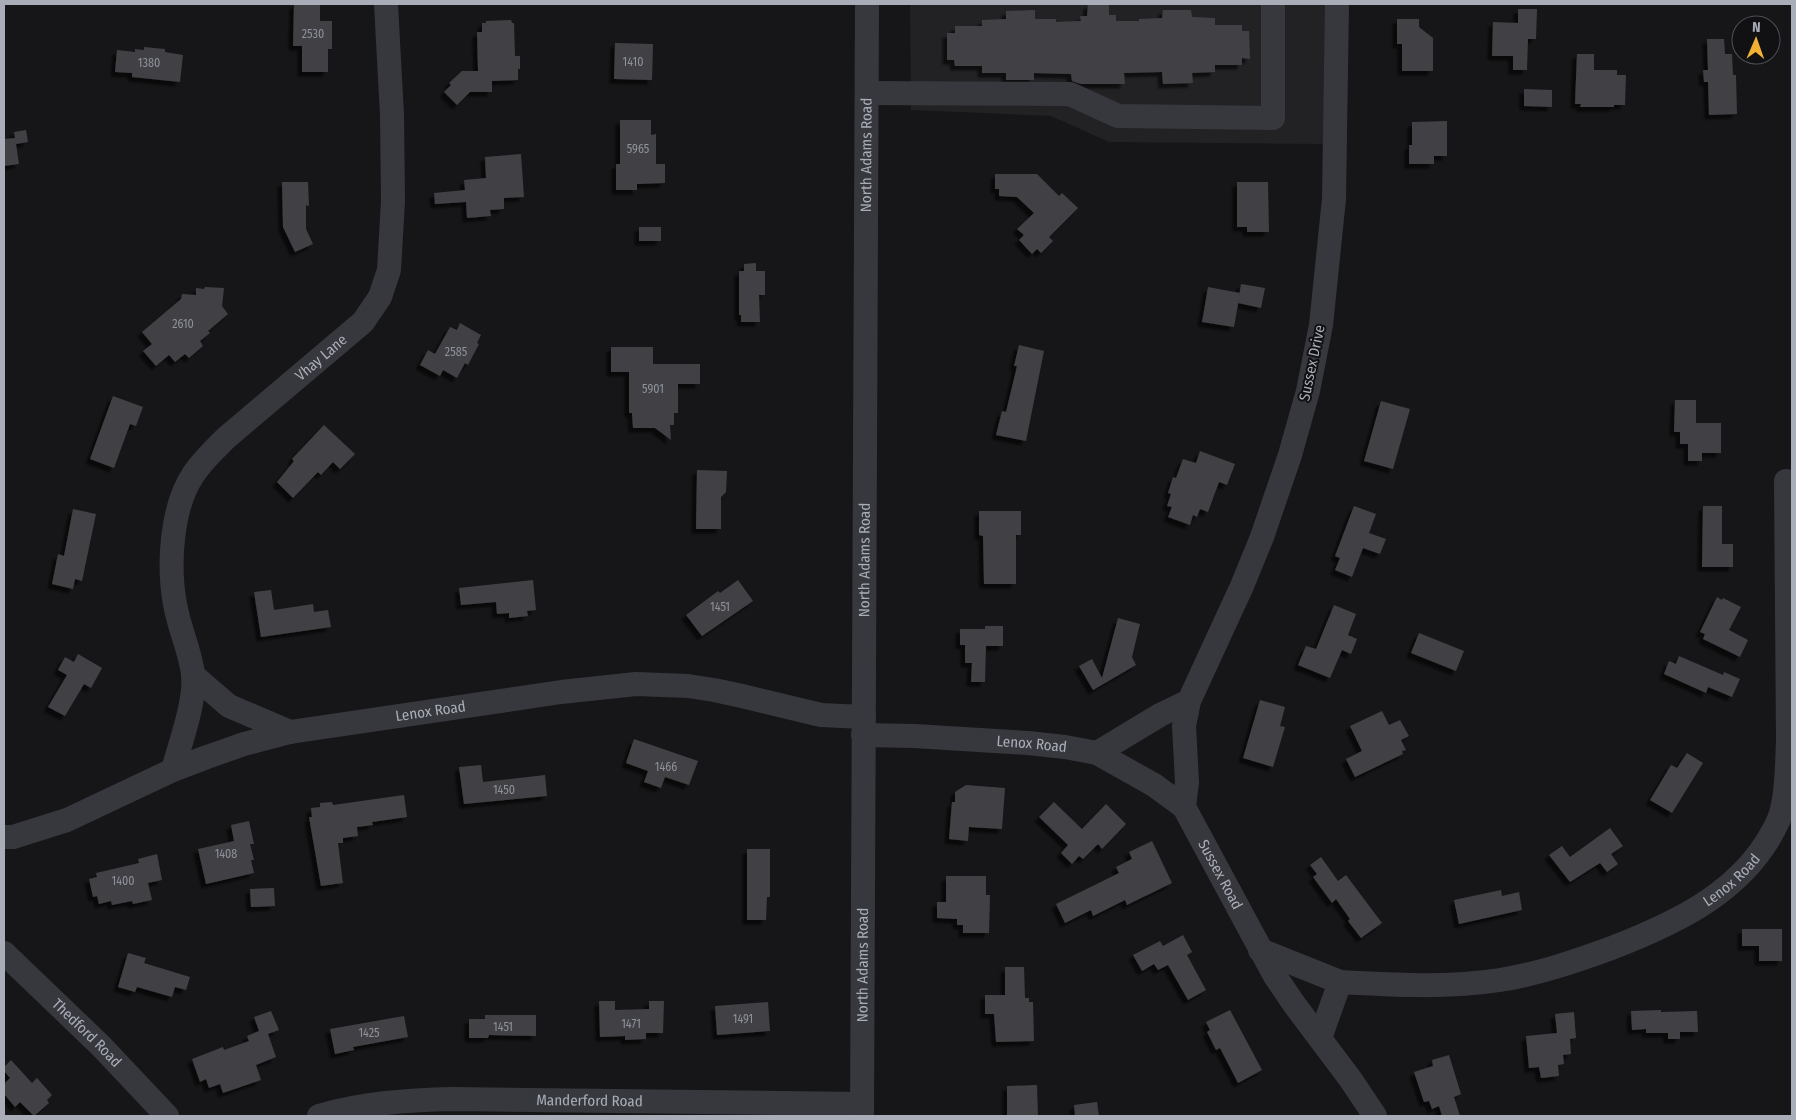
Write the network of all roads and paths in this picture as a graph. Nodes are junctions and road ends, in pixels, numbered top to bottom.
1 (386, 4) edge
2 (867, 4) edge
3 (1273, 4) edge
4 (1337, 4) edge
5 (867, 93) junction
6 (1786, 481) dead end
7 (193, 675) junction
8 (1189, 701) junction
9 (864, 726) junction
10 (290, 732) junction
11 (1097, 753) junction
12 (173, 770) junction
13 (1184, 807) junction
14 (7, 841) edge
15 (1260, 950) junction
16 (4, 953) edge
17 (1340, 982) junction
18 (1320, 1038) junction
19 (862, 1110) edge
20 (167, 1116) edge
21 (319, 1116) edge
22 (1375, 1116) edge

1 - 7 street, Vhay Lane
2 - 5 street, North Adams Road
3 - 5 street
4 - 8 street, Sussex Drive
5 - 9 street, North Adams Road
6 - 17 street, Lenox Road
7 - 10 street
7 - 12 street, Vhay Lane
8 - 11 street
8 - 13 street
9 - 10 street, Lenox Road
9 - 11 street, Lenox Road
9 - 19 street, North Adams Road
10 - 12 street, Lenox Road
11 - 13 street, Lenox Road
12 - 14 street, Lenox Road
13 - 15 street, Sussex Road
15 - 17 street, Lenox Road
15 - 18 street, Sussex Road
16 - 20 street, Thedford Road
17 - 18 street
18 - 22 street, Sussex Road
19 - 21 street, Manderford Road

